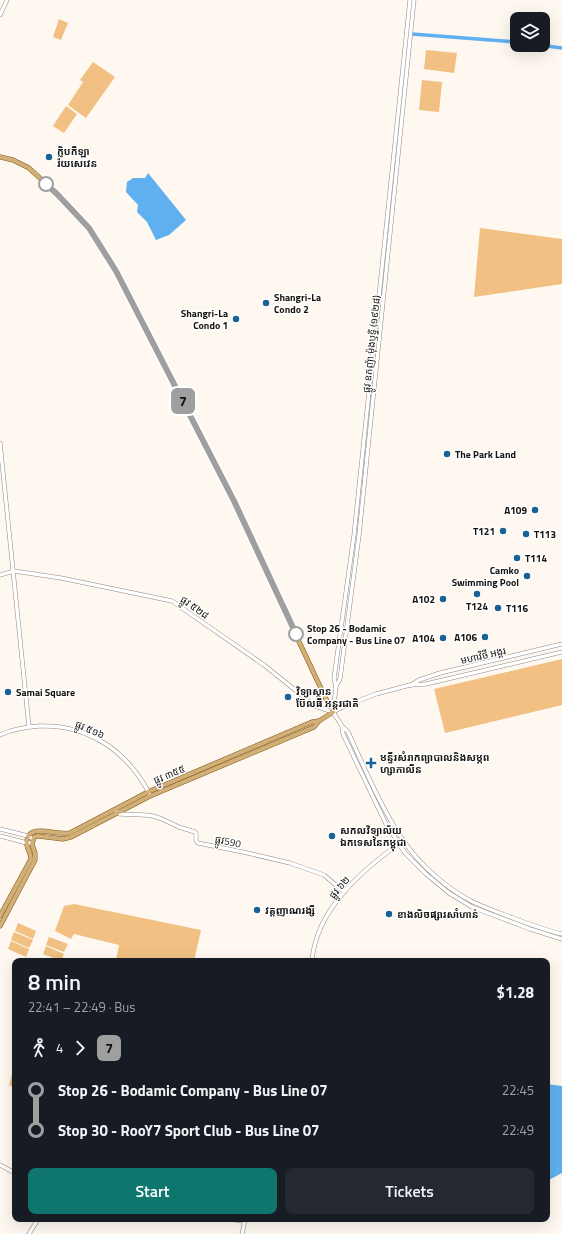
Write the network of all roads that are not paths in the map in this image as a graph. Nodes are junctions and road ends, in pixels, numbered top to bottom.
1 (7, 0) edge
2 (410, 0) edge
3 (414, 0) edge
4 (0, 15) edge
5 (409, 27) junction
6 (408, 38) junction
7 (0, 157) edge
8 (0, 443) edge
9 (352, 550) junction
10 (357, 550) junction
11 (14, 571) junction
12 (0, 575) edge
13 (562, 644) edge
14 (562, 652) edge
15 (410, 685) junction
16 (336, 688) junction
17 (333, 712) junction
18 (342, 726) junction
19 (30, 727) junction
20 (0, 735) edge
21 (149, 794) junction
22 (116, 811) junction
23 (0, 829) edge
24 (0, 836) edge
25 (28, 836) junction
26 (32, 841) junction
27 (403, 841) junction
28 (27, 843) junction
29 (398, 844) junction
30 (344, 892) junction
31 (0, 916) edge
32 (0, 926) edge
33 (562, 934) edge
34 (562, 939) edge
35 (312, 958) edge
36 (0, 1165) edge
37 (12, 1171) edge
38 (36, 1222) edge
39 (245, 1222) edge
40 (29, 1234) edge
41 (242, 1234) edge

1 - 4 main road
2 - 5 main road, ផ្លូវ ឧកញ៉ា ម៉ុងឫទ្ធី (១៩២៨)
3 - 5 main road, ផ្លូវ ឧកញ៉ា ម៉ុងឫទ្ធី (១៩២៨)
5 - 6 main road, ផ្លូវ ឧកញ៉ា ម៉ុងឫទ្ធី (១៩២៨)
6 - 9 main road, ផ្លូវ ឧកញ៉ា ម៉ុងឫទ្ធី (១៩២៨)
6 - 10 main road, ផ្លូវ ឧកញ៉ា ម៉ុងឫទ្ធី (១៩២៨)
7 - 17 main road
8 - 11 main road
9 - 10 main road
9 - 16 main road, ផ្លូវ ឧកញ៉ា ម៉ុងឫទ្ធី (១៩២៨)
10 - 16 main road, ផ្លូវ ឧកញ៉ា ម៉ុងឫទ្ធី (១៩២៨)
11 - 12 main road, ផ្លូវ ៥២៨
11 - 17 main road, ផ្លូវ ៥២៨
11 - 19 main road
13 - 15 main road, មហាវិថី អង្គរ
14 - 15 main road, មហាវិថី អង្គរ
15 - 17 main road, មហាវិថី អង្គរ
16 - 17 main road, ផ្លូវ ឧកញ៉ា ម៉ុងឫទ្ធី (១៩២៨)
17 - 18 main road
17 - 21 main road, ផ្លូវ ៣៥៥
18 - 27 main road
18 - 29 main road
19 - 20 main road, ផ្លូវ ៥១៦
19 - 21 main road, ផ្លូវ ៥១៦
21 - 22 main road, ផ្លូវ ៣៥៥
22 - 25 main road, ផ្លូវ ៣៥៥
22 - 26 main road, ផ្លូវ ៣៥៥
22 - 30 main road, ផ្លូវ590
23 - 25 main road
24 - 28 main road
25 - 26 main road
25 - 28 main road
26 - 28 main road
26 - 32 main road
27 - 29 main road, ផ្លូវ ៦២
27 - 33 main road
28 - 31 main road
29 - 30 main road, ផ្លូវ ៦២
29 - 34 main road
30 - 35 main road, ផ្លូវ ៦២
36 - 37 main road
38 - 40 main road
39 - 41 main road

